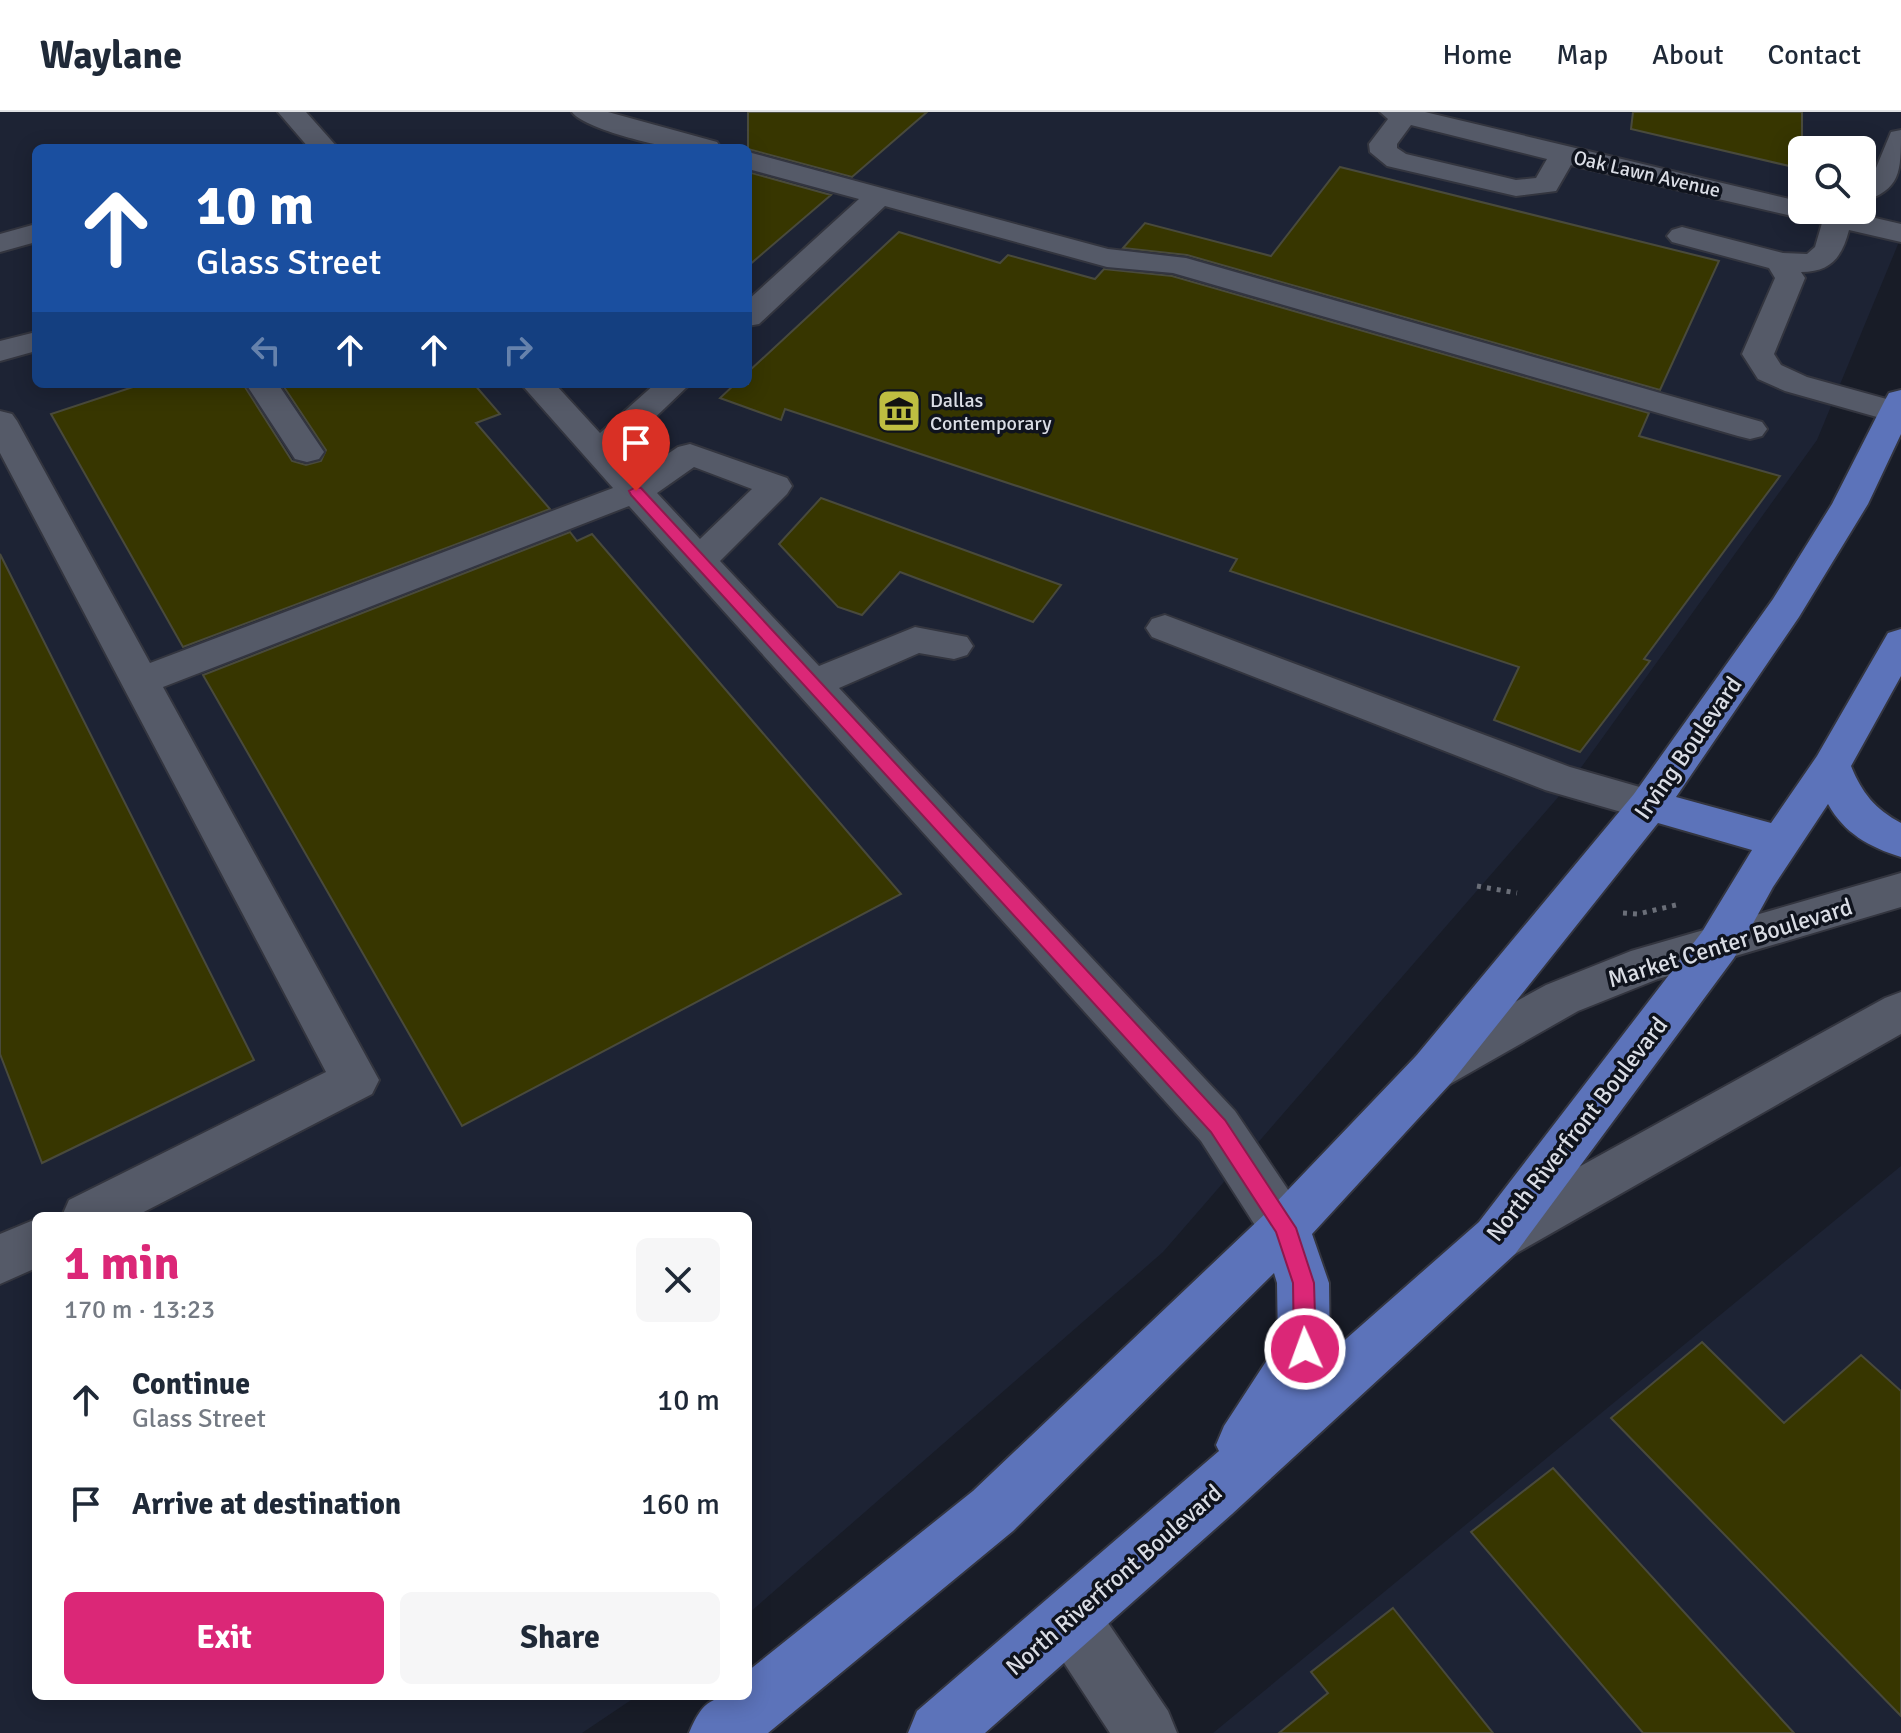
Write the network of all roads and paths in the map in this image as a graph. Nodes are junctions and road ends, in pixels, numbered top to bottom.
1 (291, 112) edge
2 (585, 112) edge
3 (1398, 113) edge
4 (1901, 138) edge
5 (320, 144) edge
6 (692, 144) edge
7 (1563, 155) junction
8 (752, 161) edge
9 (1876, 188) edge
10 (878, 197) junction
11 (1788, 203) edge
12 (1836, 224) edge
13 (1871, 224) edge
14 (1901, 233) edge
15 (32, 234) edge
16 (1682, 236) dead end
17 (0, 243) edge
18 (1780, 262) junction
19 (752, 313) edge
20 (32, 342) edge
21 (0, 351) edge
22 (265, 388) edge
23 (541, 388) edge
24 (670, 388) edge
25 (1898, 406) edge
26 (0, 421) edge
27 (1750, 429) dead end
28 (307, 452) dead end
29 (599, 452) junction
30 (636, 491) junction
31 (700, 560) junction
32 (1165, 628) dead end
33 (1901, 642) edge
34 (954, 646) dead end
35 (140, 681) junction
36 (813, 684) junction
37 (1831, 766) junction
38 (1649, 805) junction
39 (1901, 841) edge
40 (1782, 842) junction
41 (1477, 886) dead end
42 (1901, 890) edge
43 (1522, 894) dead end
44 (1683, 903) dead end
45 (1614, 912) dead end
46 (1718, 945) junction
47 (1901, 1011) edge
48 (1433, 1070) junction
49 (95, 1212) edge
50 (1285, 1228) junction
51 (1497, 1238) junction
52 (32, 1244) edge
53 (0, 1260) edge
54 (1212, 1494) junction
55 (1070, 1619) junction
56 (720, 1733) edge
57 (939, 1733) edge
58 (1146, 1733) edge

1 - 5 street
2 - 6 street
3 - 7 street, Oak Lawn Avenue
3 - 7 street
4 - 9 street
7 - 11 street, Oak Lawn Avenue
8 - 10 street
10 - 19 street
10 - 27 street
12 - 18 street
13 - 14 street, Oak Lawn Avenue
15 - 17 street
16 - 18 street
18 - 25 street
20 - 21 street
22 - 28 street
23 - 29 street
24 - 29 street
25 - 38 main road, Irving Boulevard
26 - 35 street
29 - 30 street
30 - 31 street
30 - 31 street
30 - 35 street
31 - 36 street
32 - 38 street
33 - 37 main road
34 - 36 street
35 - 49 street
36 - 50 street
37 - 39 main road
37 - 40 main road
38 - 40 main road
38 - 48 main road, Irving Boulevard
40 - 46 main road, North Riverfront Boulevard
41 - 43 path
42 - 46 street, Market Center Boulevard
44 - 45 path
46 - 48 street, Market Center Boulevard
46 - 51 main road, North Riverfront Boulevard
47 - 51 street
48 - 50 main road
50 - 54 main road
50 - 56 main road
51 - 54 main road, North Riverfront Boulevard
52 - 53 street
54 - 55 main road, North Riverfront Boulevard
55 - 57 main road, North Riverfront Boulevard
55 - 58 street

